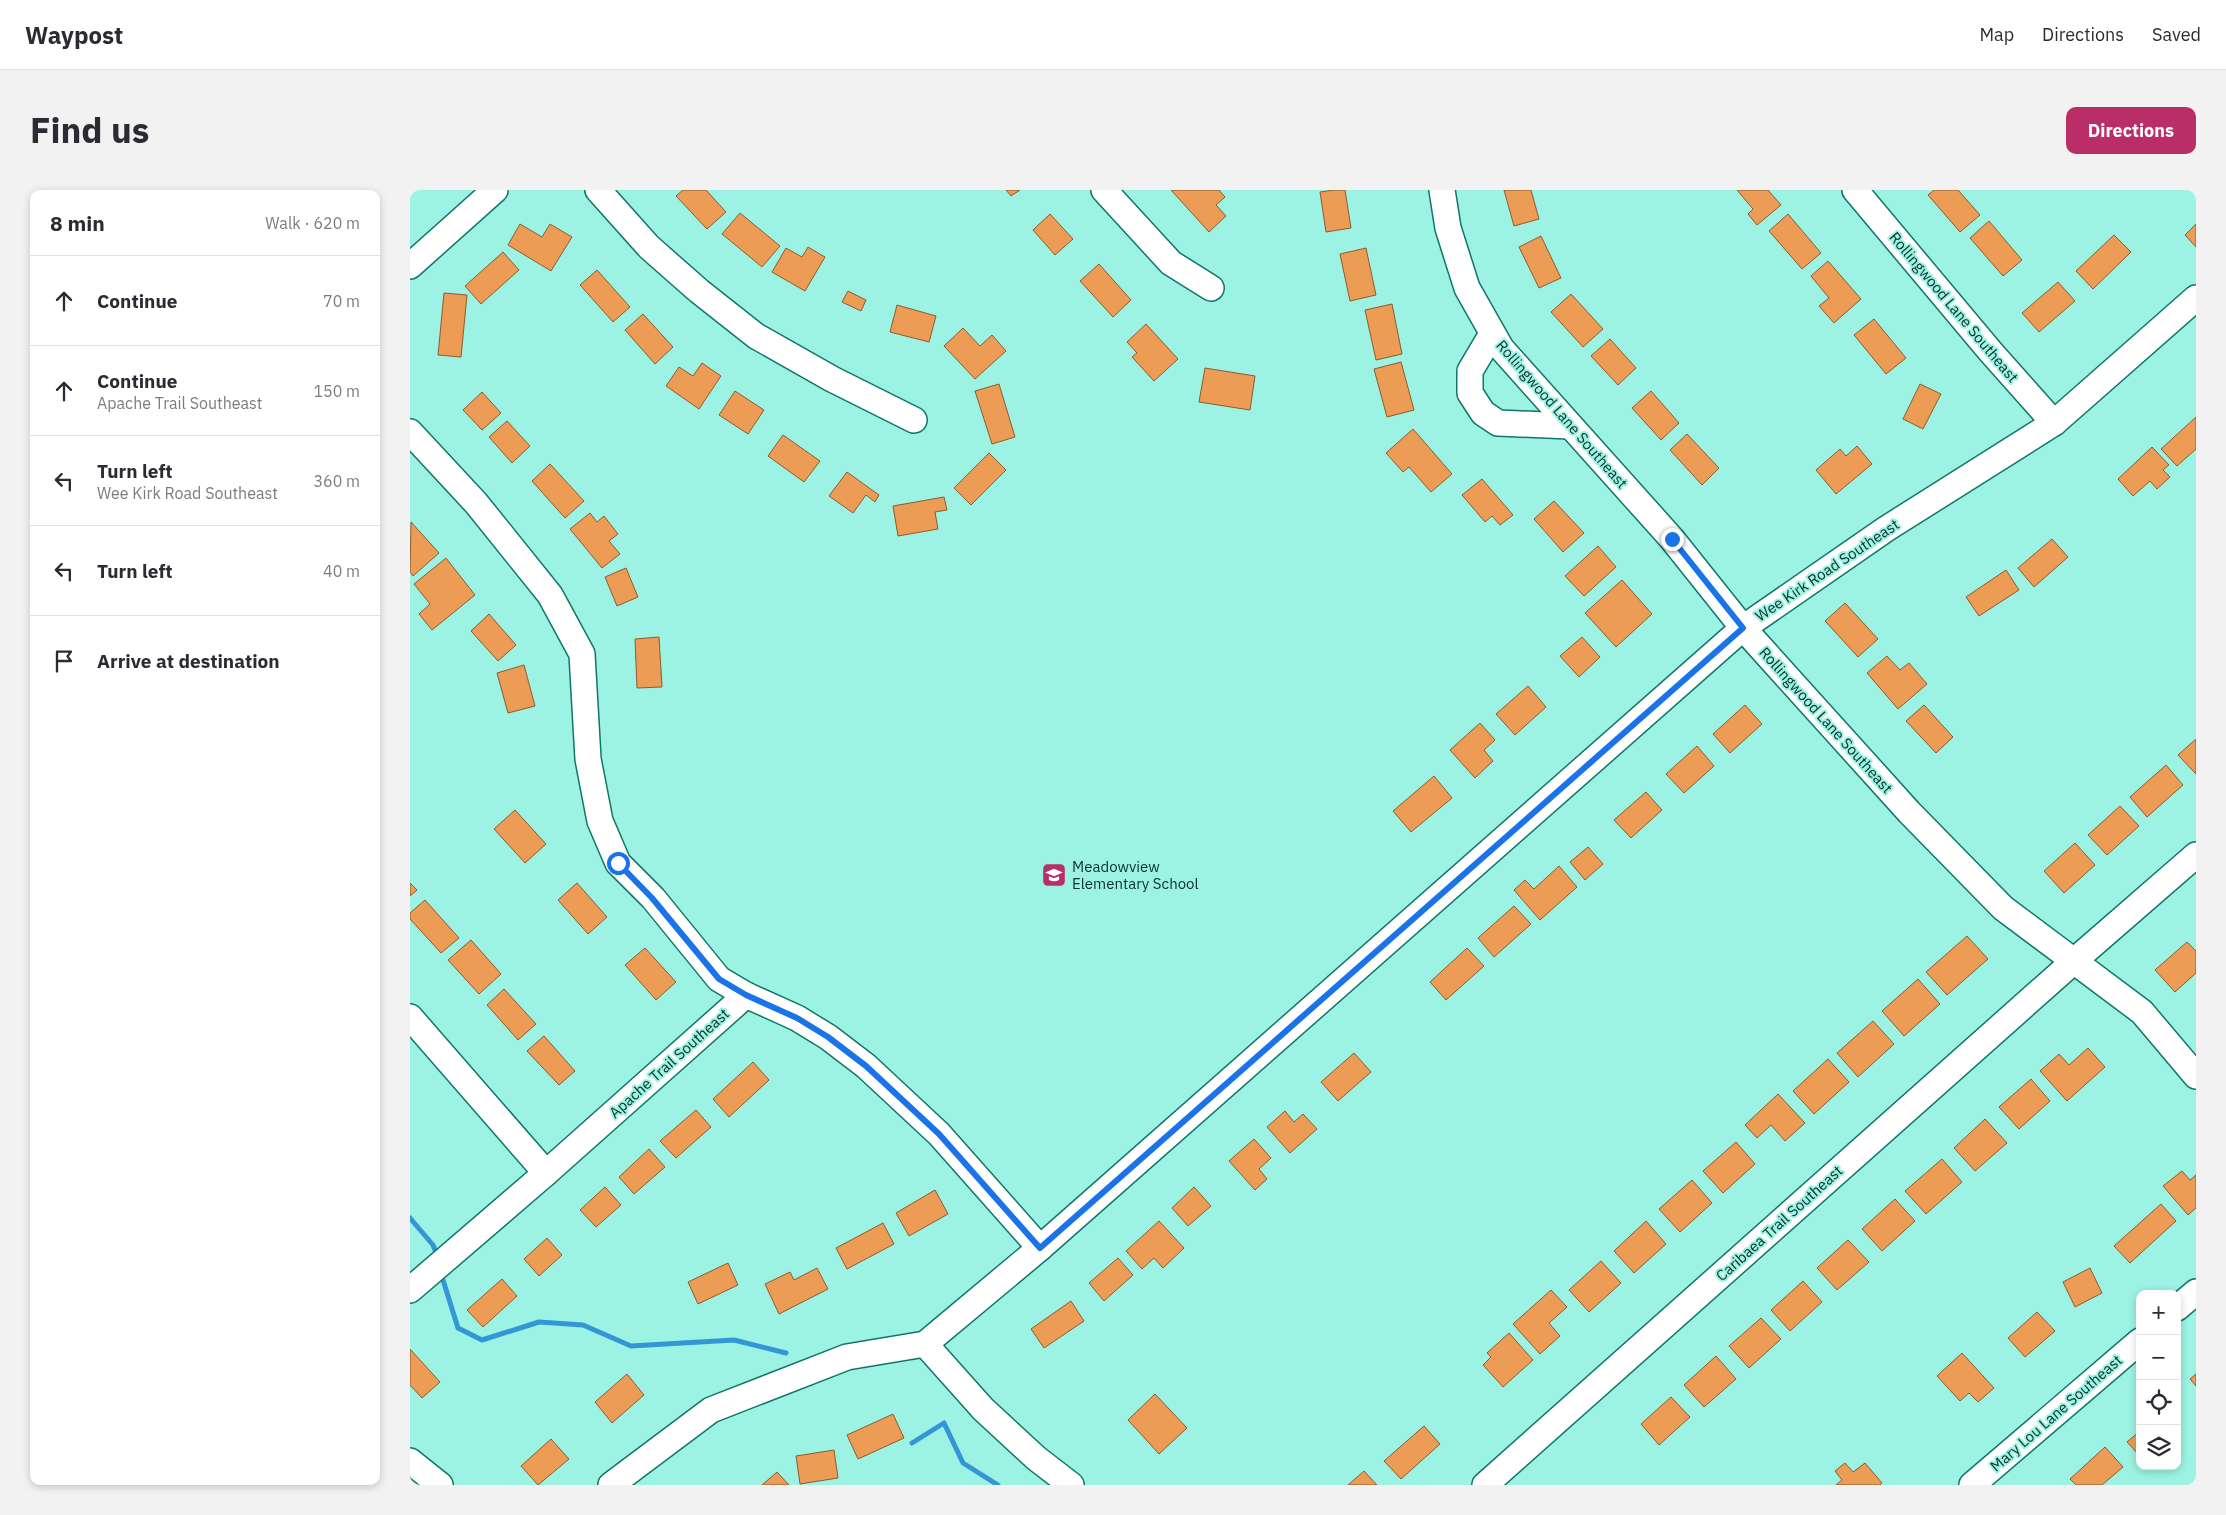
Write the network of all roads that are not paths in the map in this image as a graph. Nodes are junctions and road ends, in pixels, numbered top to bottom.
1 (495, 190) edge
2 (598, 190) edge
3 (1104, 190) edge
4 (1442, 190) edge
5 (1855, 190) edge
6 (410, 266) edge
7 (1211, 288) dead end
8 (2196, 298) edge
9 (1492, 334) junction
10 (914, 420) dead end
11 (2054, 423) junction
12 (1570, 426) junction
13 (410, 432) edge
14 (1743, 628) junction
15 (2196, 855) edge
16 (2074, 961) junction
17 (746, 995) junction
18 (410, 1018) edge
19 (2196, 1076) edge
20 (546, 1173) junction
21 (1040, 1248) junction
22 (410, 1290) edge
23 (2196, 1292) edge
24 (2181, 1305) edge
25 (2136, 1343) edge
26 (925, 1344) junction
27 (410, 1461) edge
28 (440, 1485) edge
29 (611, 1485) edge
30 (1070, 1485) edge
31 (1485, 1485) edge
32 (1972, 1485) edge

1 - 6 street
2 - 10 street
3 - 7 street
4 - 9 street, Rollingwood Lane Southeast
5 - 11 street, Rollingwood Lane Southeast
8 - 11 street, Wee Kirk Road Southeast
9 - 12 street, Rollingwood Lane Southeast
9 - 12 street
11 - 14 street, Wee Kirk Road Southeast
12 - 14 street, Rollingwood Lane Southeast
13 - 17 street
14 - 16 street, Rollingwood Lane Southeast
14 - 21 street, Wee Kirk Road Southeast
15 - 16 street, Caribaea Trail Southeast
16 - 19 street, Rollingwood Lane Southeast
16 - 31 street, Caribaea Trail Southeast
17 - 20 street, Apache Trail Southeast
17 - 21 street
18 - 20 street
20 - 22 street, Apache Trail Southeast
21 - 26 street, Wee Kirk Road Southeast
23 - 24 street
25 - 32 street, Mary Lou Lane Southeast
26 - 29 street
26 - 30 street
27 - 28 street

